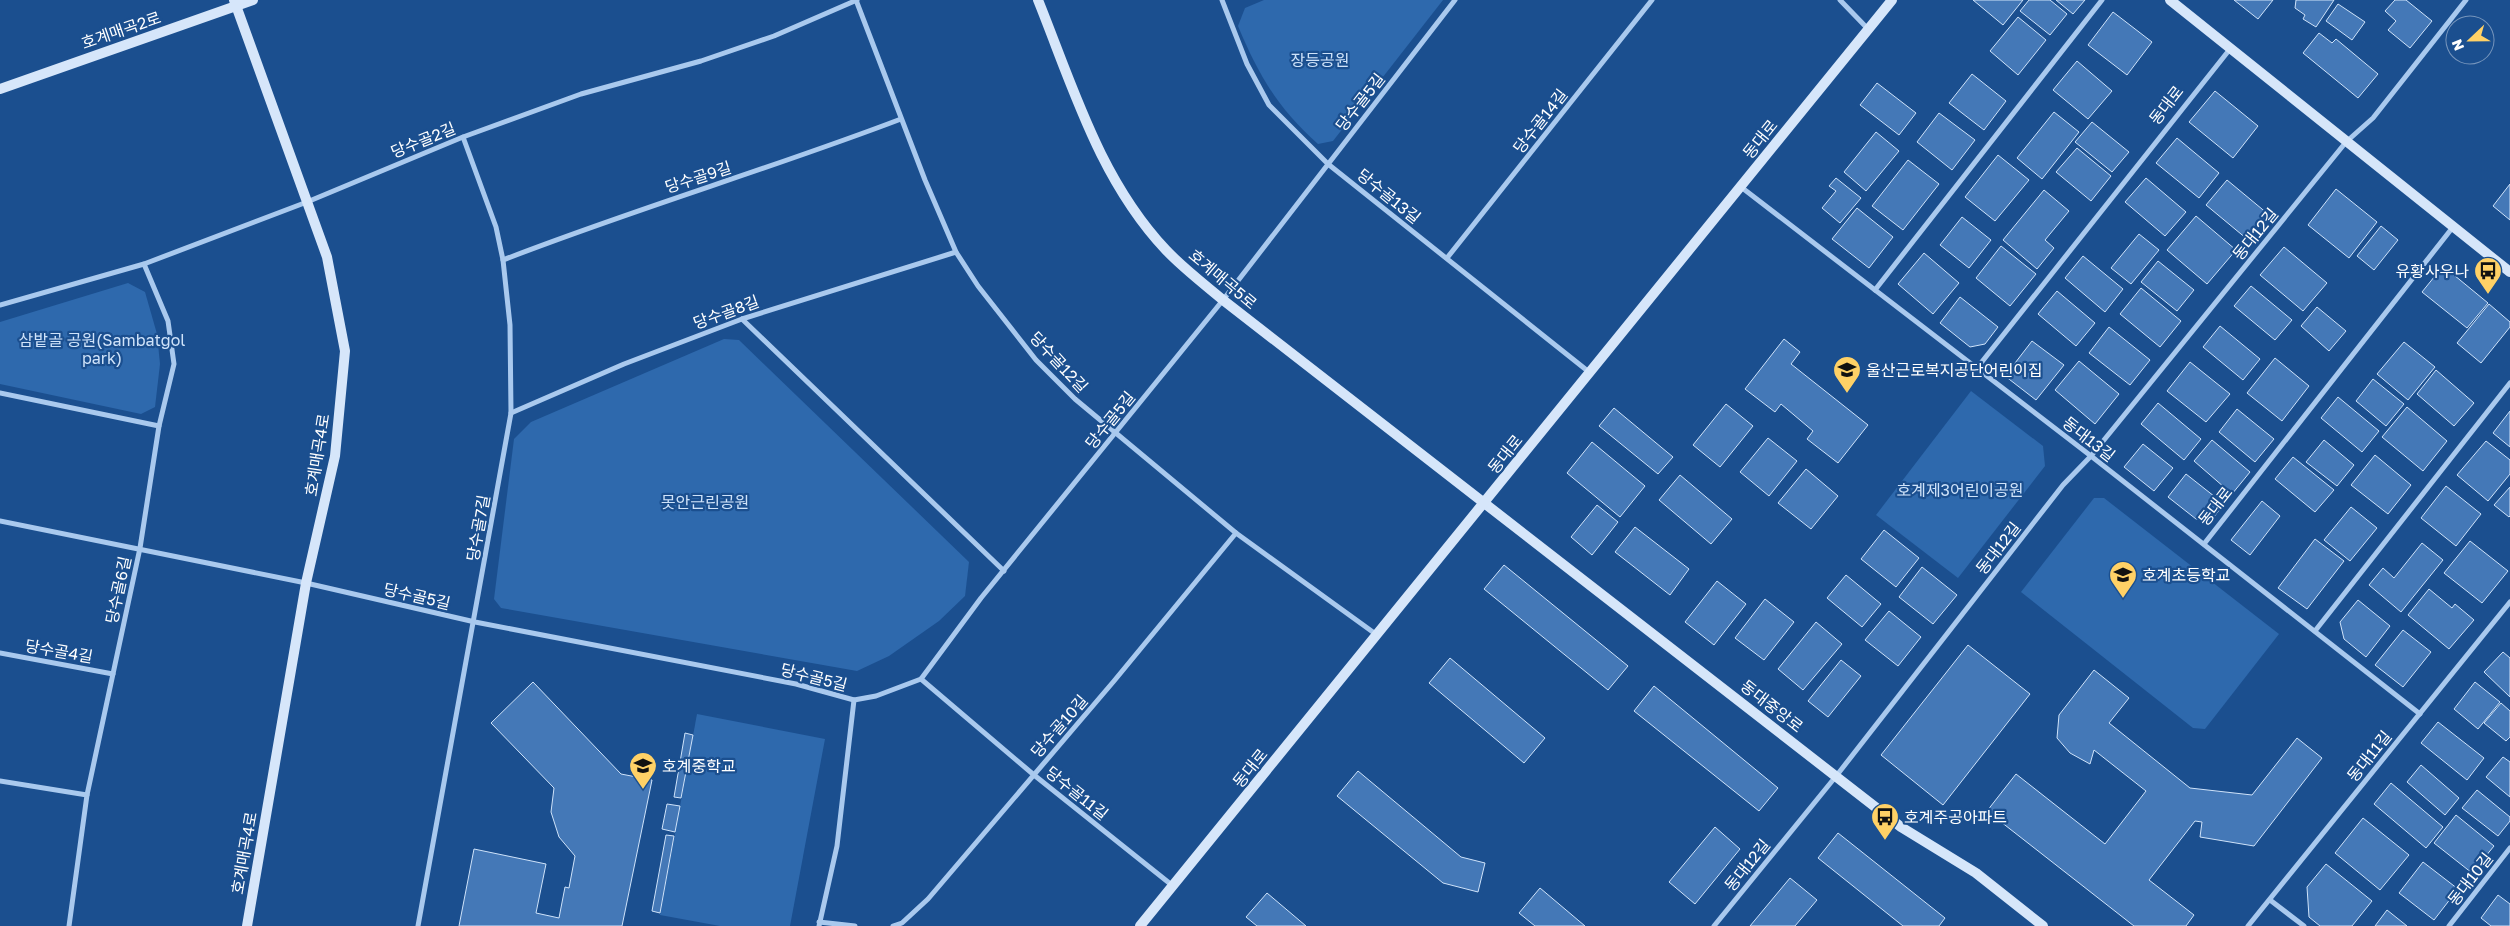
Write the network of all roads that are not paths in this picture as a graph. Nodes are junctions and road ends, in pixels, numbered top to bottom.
1 (253, 0) edge
2 (856, 0) edge
3 (1038, 0) edge
4 (1222, 0) edge
5 (1455, 0) edge
6 (1652, 0) edge
7 (1840, 0) edge
8 (1892, 0) edge
9 (2102, 0) edge
10 (2170, 0) edge
11 (2466, 0) edge
12 (235, 3) edge
13 (1868, 29) junction
14 (2230, 49) junction
15 (0, 89) edge
16 (902, 119) junction
17 (463, 137) junction
18 (2346, 142) junction
19 (1328, 164) junction
20 (1741, 187) junction
21 (307, 202) junction
22 (2454, 228) junction
23 (956, 252) junction
24 (1447, 258) junction
25 (503, 260) junction
26 (144, 264) junction
27 (2510, 272) edge
28 (1875, 290) junction
29 (1223, 300) junction
30 (0, 305) edge
31 (742, 319) junction
32 (1977, 368) junction
33 (1590, 373) junction
34 (2510, 383) edge
35 (0, 393) edge
36 (511, 413) junction
37 (159, 426) junction
38 (1116, 433) junction
39 (2091, 456) junction
40 (1486, 503) junction
41 (0, 521) edge
42 (1236, 533) junction
43 (2204, 544) junction
44 (140, 548) junction
45 (1004, 571) junction
46 (306, 583) junction
47 (2510, 602) edge
48 (475, 622) junction
49 (2315, 632) junction
50 (1378, 635) junction
51 (0, 653) edge
52 (113, 674) junction
53 (920, 679) junction
54 (854, 700) junction
55 (2420, 714) junction
56 (1034, 775) junction
57 (1837, 775) junction
58 (0, 781) edge
59 (87, 795) junction
60 (2510, 848) edge
61 (1173, 886) junction
62 (2270, 900) junction
63 (819, 924) edge
64 (69, 926) edge
65 (247, 926) edge
66 (418, 926) edge
67 (855, 926) edge
68 (893, 926) edge
69 (1140, 926) edge
70 (1714, 926) edge
71 (2043, 926) edge
72 (2248, 926) edge
73 (2304, 926) edge
74 (2449, 926) edge

1 - 12 street, 호계매곡2로
2 - 16 street, 당수골12길
2 - 17 street, 당수골2길
3 - 29 street, 호계매곡5로
4 - 19 street, 당수골13길
5 - 19 street, 당수골5길
6 - 24 street, 당수골14길
7 - 13 street
8 - 13 street, 동대로
9 - 28 street
10 - 14 street
11 - 18 street, 동대12길
12 - 15 street, 호계매곡2로
12 - 21 street, 호계매곡4로
13 - 20 street, 동대로
14 - 18 street
14 - 32 street, 동대로
16 - 23 street, 당수골12길
16 - 25 street, 당수골9길
17 - 21 street, 당수골2길
17 - 25 street, 당수골7길
18 - 22 street
18 - 39 street, 동대12길
19 - 24 street, 당수골13길
19 - 29 street, 당수골5길
20 - 28 street, 동대13길
20 - 33 street, 동대로
21 - 26 street, 당수골2길
21 - 46 street, 호계매곡4로
22 - 27 street
22 - 43 street, 동대로
23 - 31 street, 당수골8길
23 - 38 street, 당수골12길
24 - 33 street, 당수골13길
25 - 36 street, 당수골7길
26 - 30 street, 당수골2길
26 - 37 street, 당수골6길
28 - 32 street, 동대13길
29 - 38 street, 당수골5길
29 - 40 street, 호계매곡5로
31 - 36 street, 당수골8길
31 - 45 street
32 - 39 street, 동대13길
33 - 40 street, 동대로
34 - 49 street
35 - 37 street
36 - 48 street, 당수골7길
37 - 44 street, 당수골6길
38 - 42 street, 당수골12길
38 - 45 street, 당수골5길
39 - 43 street, 동대13길
39 - 57 street, 동대12길
40 - 50 street, 동대로
40 - 57 street, 동대중앙로
41 - 44 street, 당수골5길
42 - 50 street, 당수골12길
42 - 56 street, 당수골10길
43 - 49 street, 동대13길
44 - 46 street, 당수골5길
44 - 52 street, 당수골6길
45 - 53 street, 당수골5길
46 - 48 street, 당수골5길
46 - 65 street, 호계매곡4로
47 - 55 street, 동대11길
48 - 54 street, 당수골5길
48 - 66 street, 당수골7길
49 - 55 street, 동대13길
50 - 61 street, 동대로
51 - 52 street, 당수골4길
52 - 59 street, 당수골6길
53 - 54 street, 당수골5길
53 - 56 street, 당수골11길
54 - 63 street
55 - 62 street, 동대11길
56 - 61 street, 당수골11길
56 - 68 street, 당수골10길
57 - 70 street, 동대12길
57 - 71 street, 동대중앙로
58 - 59 street
59 - 64 street, 당수골6길
60 - 74 street, 동대10길
61 - 69 street, 동대로
62 - 72 street, 동대11길
62 - 73 street
63 - 67 street

